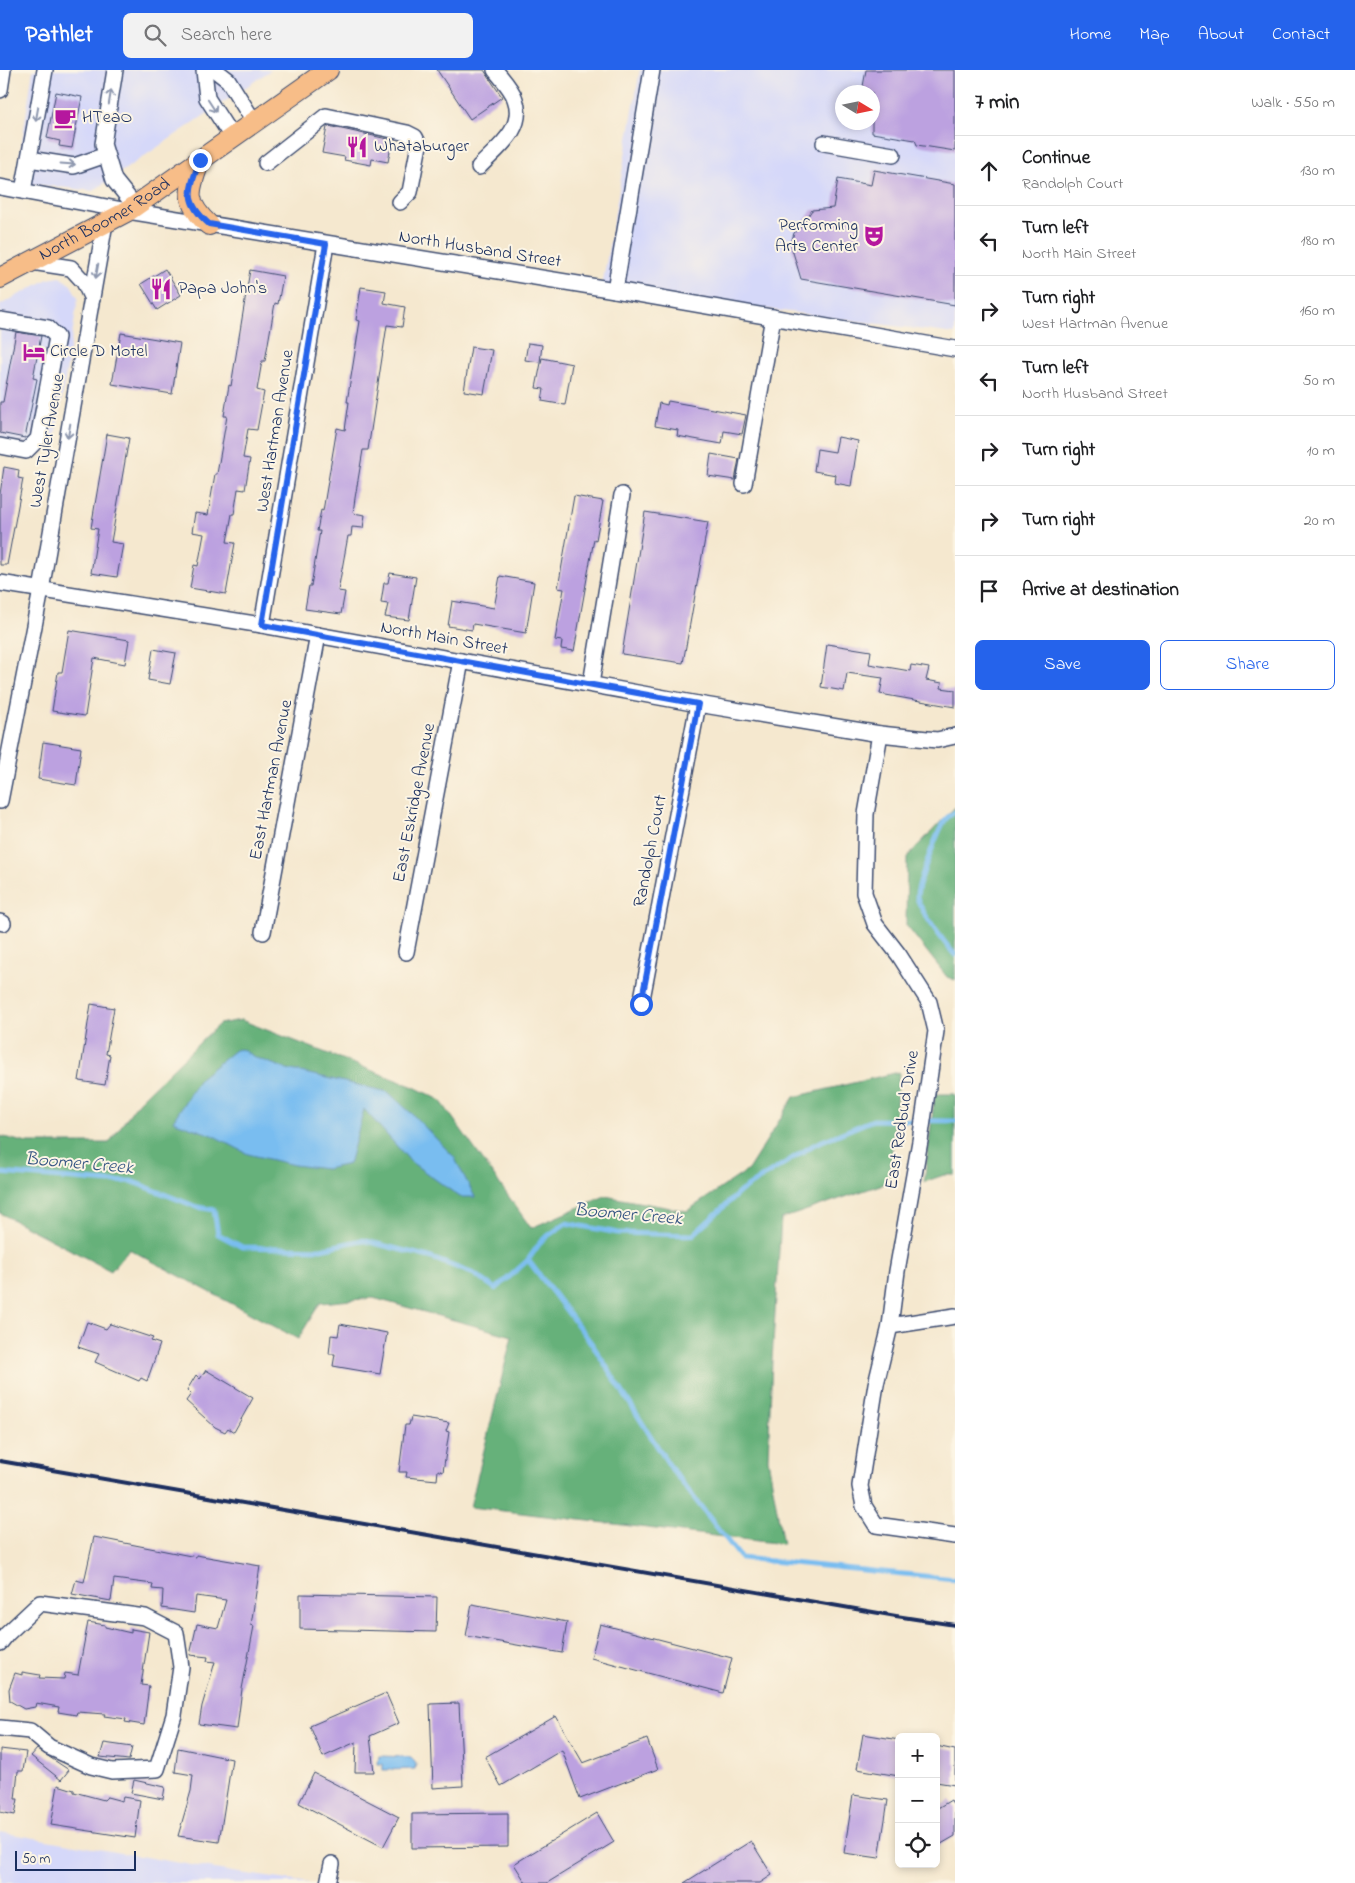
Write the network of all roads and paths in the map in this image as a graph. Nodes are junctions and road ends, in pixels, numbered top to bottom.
1 (3, 70) edge
2 (45, 70) edge
3 (115, 70) edge
4 (204, 70) edge
5 (215, 70) edge
6 (328, 70) edge
7 (496, 70) edge
8 (652, 70) edge
9 (0, 90) edge
10 (254, 122) junction
11 (232, 137) junction
12 (824, 143) dead end
13 (106, 155) junction
14 (893, 155) dead end
15 (29, 159) junction
16 (200, 160) junction
17 (266, 163) dead end
18 (479, 167) dead end
19 (0, 187) edge
20 (23, 191) junction
21 (400, 202) dead end
22 (131, 208) junction
23 (105, 222) junction
24 (209, 224) junction
25 (326, 244) junction
26 (32, 262) junction
27 (0, 278) edge
28 (615, 290) junction
29 (92, 299) junction
30 (772, 317) junction
31 (0, 320) edge
32 (955, 349) edge
33 (0, 446) edge
34 (744, 484) dead end
35 (622, 495) dead end
36 (0, 583) edge
37 (41, 590) junction
38 (262, 625) junction
39 (318, 635) junction
40 (461, 661) junction
41 (590, 684) junction
42 (698, 704) junction
43 (880, 734) junction
44 (955, 736) edge
45 (0, 802) edge
46 (263, 932) dead end
47 (406, 952) dead end
48 (641, 1004) dead end
49 (955, 1316) edge
50 (890, 1326) junction
51 (955, 1536) edge
52 (0, 1643) edge
53 (0, 1728) edge
54 (332, 1864) dead end
55 (328, 1883) edge

1 - 9 street
2 -> 15 street
13 -> 3 street
4 -> 11 street
5 - 10 street
6 - 10 main road, North Boomer Road
7 - 18 street
8 - 28 street
10 - 11 main road, North Boomer Road
11 - 16 main road, North Boomer Road
12 - 14 street
15 -> 13 street
13 - 22 street
15 - 20 street
16 - 22 main road, North Boomer Road
16 - 24 main road
17 - 21 street
19 - 20 street, North Husband Street
20 - 22 street, North Husband Street
22 - 23 main road, North Boomer Road
22 - 24 street, North Husband Street
23 - 26 main road, North Boomer Road
23 -> 29 street, West Tyler Avenue
24 - 25 street, North Husband Street
25 - 28 street, North Husband Street
25 - 38 street, West Hartman Avenue
26 - 27 main road, North Boomer Road
26 - 29 street
28 - 30 street, North Husband Street
29 -> 37 street, West Tyler Avenue
30 - 32 street, North Husband Street
30 - 34 street
31 - 33 street
35 - 41 street
36 - 37 street, North Main Street
37 - 38 street, North Main Street
37 - 45 street, West Tyler Avenue
38 - 39 street, North Main Street
39 - 40 street, North Main Street
39 - 46 street, East Hartman Avenue
40 - 41 street, North Main Street
40 - 47 street, East Eskridge Avenue
41 - 42 street, North Main Street
42 - 43 street, North Main Street
42 - 48 street, Randolph Court
43 - 44 street, North Main Street
43 - 50 street, East Redbud Drive
49 - 50 street
50 - 51 street, East Redbud Drive
52 - 53 street
54 - 55 street

